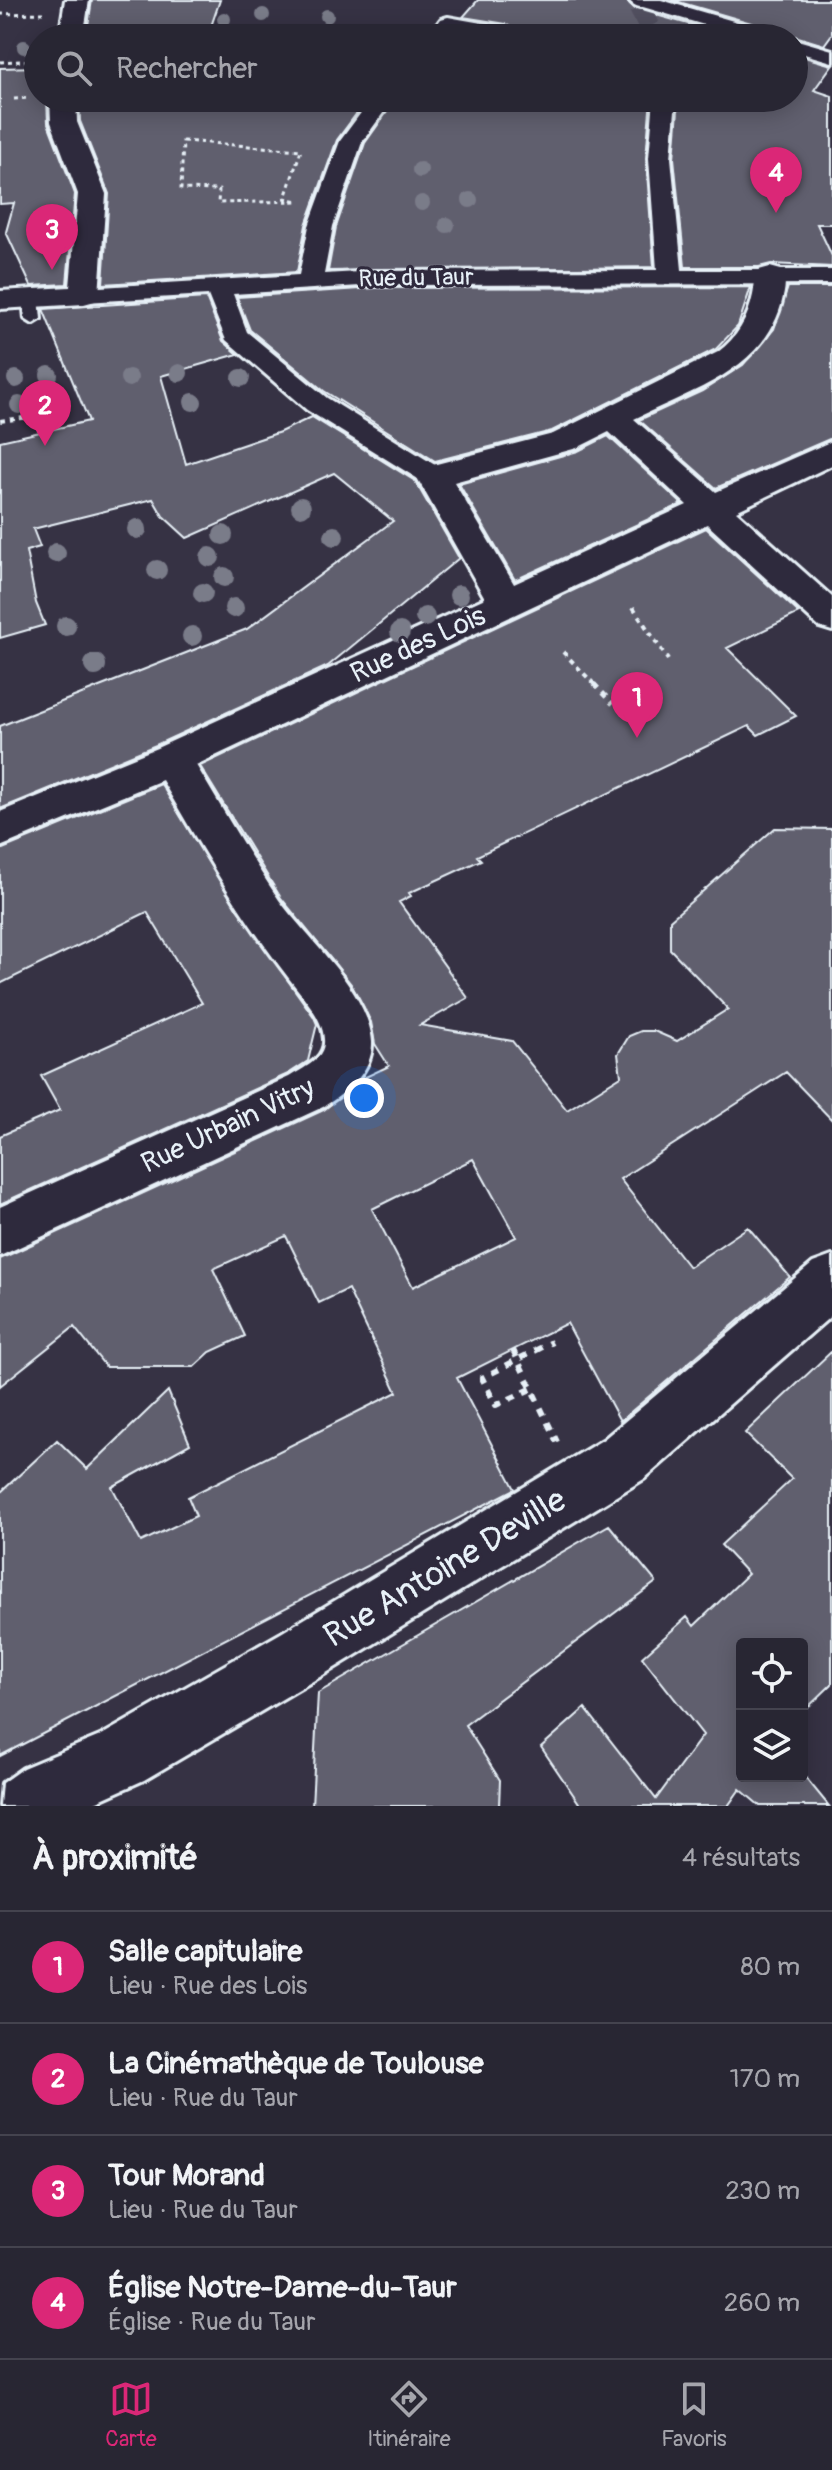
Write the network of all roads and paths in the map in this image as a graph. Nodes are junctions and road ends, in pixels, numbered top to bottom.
1 (77, 0) edge
2 (650, 5) tunnel mouth
3 (750, 9) dead end
4 (45, 13) dead end
5 (0, 14) edge
6 (712, 21) junction
7 (73, 24) edge
8 (709, 24) edge
9 (724, 24) edge
10 (741, 24) edge
11 (808, 49) edge
12 (832, 56) edge
13 (24, 61) edge
14 (0, 62) edge
15 (24, 98) edge
16 (14, 99) dead end
17 (64, 112) edge
18 (373, 112) edge
19 (664, 112) edge
20 (181, 189) joint
21 (670, 276) junction
22 (770, 276) junction
23 (832, 277) edge
24 (310, 281) junction
25 (218, 288) junction
26 (84, 295) junction
27 (0, 300) edge
28 (614, 419) junction
29 (0, 421) edge
30 (41, 432) dead end
31 (832, 452) edge
32 (433, 476) junction
33 (708, 507) junction
34 (507, 604) junction
35 (633, 607) dead end
36 (832, 618) edge
37 (563, 652) dead end
38 (668, 660) dead end
39 (613, 704) dead end
40 (171, 759) junction
41 (0, 830) edge
42 (0, 1232) edge
43 (832, 1281) edge
44 (552, 1342) dead end
45 (513, 1350) dead end
46 (518, 1359) junction
47 (531, 1389) junction
48 (559, 1445) dead end
49 (25, 1806) edge

1 - 7 street
2 - 6 street
3 - 10 street
4 - 5 path
6 - 8 street
6 - 9 street
11 - 12 street
13 - 14 path
15 - 16 path
17 - 26 street
18 - 24 street
19 - 21 street
20 - 20 path
21 - 22 street, Rue du Taur
21 - 24 street, Rue du Taur
22 - 23 street, Rue du Taur
22 - 28 street
24 - 25 street, Rue du Taur
25 - 26 street, Rue du Taur
25 - 32 street
26 - 27 street, Rue du Taur
28 - 32 street
28 - 33 street
29 - 30 path
31 - 33 street, Rue des Lois
32 - 34 street
33 - 34 street, Rue des Lois
33 - 36 street
34 - 40 street, Rue des Lois
35 - 38 path
37 - 39 path
40 - 41 street, Rue des Lois
40 - 42 street, Rue Urbain Vitry
43 - 49 street, Rue Antoine Deville
44 - 46 path
45 - 46 path
46 - 47 path
46 - 47 path
47 - 48 path

